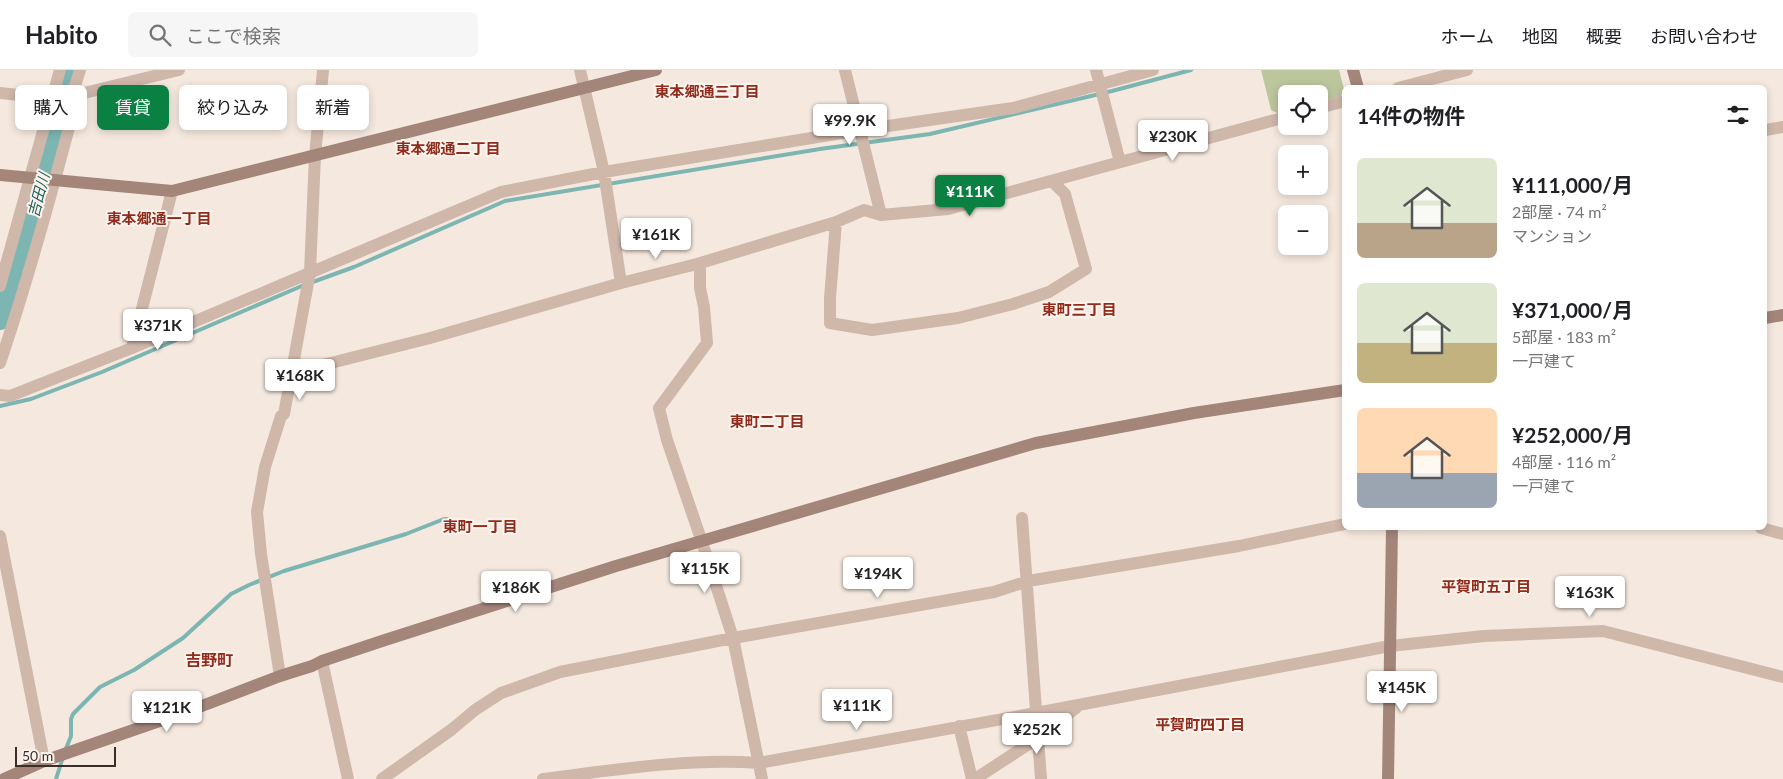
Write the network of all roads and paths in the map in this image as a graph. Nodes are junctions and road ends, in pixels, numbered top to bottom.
1 (60, 70) edge
2 (80, 70) edge
3 (179, 70) edge
4 (323, 70) edge
5 (580, 70) edge
6 (656, 70) edge
7 (845, 70) edge
8 (1096, 70) edge
9 (1154, 70) edge
10 (1353, 70) edge
11 (1467, 70) edge
12 (1099, 84) junction
13 (57, 85) edge
14 (75, 85) edge
15 (1357, 85) edge
16 (1410, 85) edge
17 (584, 88) junction
18 (0, 93) edge
19 (15, 95) edge
20 (87, 96) edge
21 (1342, 102) edge
22 (1328, 106) edge
23 (1278, 119) edge
24 (1783, 127) edge
25 (45, 130) edge
26 (68, 130) edge
27 (860, 130) junction
28 (1767, 130) edge
29 (315, 156) junction
30 (1120, 162) junction
31 (604, 172) junction
32 (0, 175) edge
33 (30, 178) junction
34 (54, 180) junction
35 (1053, 182) junction
36 (172, 191) junction
37 (881, 215) junction
38 (836, 222) junction
39 (697, 264) junction
40 (309, 273) junction
41 (621, 283) junction
42 (0, 285) edge
43 (1783, 315) edge
44 (1767, 318) edge
45 (132, 348) junction
46 (0, 363) edge
47 (291, 373) junction
48 (1342, 390) edge
49 (0, 396) edge
50 (1022, 518) dead end
51 (1342, 525) edge
52 (1392, 530) edge
53 (1767, 530) edge
54 (1783, 534) edge
55 (0, 536) edge
56 (702, 542) junction
57 (1028, 581) junction
58 (733, 638) junction
59 (1390, 646) junction
60 (322, 661) junction
61 (280, 676) junction
62 (1783, 677) edge
63 (1080, 705) junction
64 (1036, 713) junction
65 (959, 726) junction
66 (1038, 738) junction
67 (44, 761) junction
68 (759, 763) junction
69 (4, 779) edge
70 (348, 779) edge
71 (382, 779) edge
72 (543, 779) edge
73 (762, 779) edge
74 (974, 779) edge
75 (1041, 779) edge
76 (1388, 779) edge

1 - 13 street
2 - 14 street
3 - 20 street
4 - 29 street
5 - 17 street
6 - 17 street
7 - 27 street
8 - 12 street
9 - 12 street
10 - 15 street
11 - 16 street
12 - 27 street
12 - 30 street
17 - 29 street
17 - 31 street
18 - 19 street
21 - 22 street
23 - 30 street
24 - 28 street
25 - 33 street
26 - 34 street
27 - 31 street
27 - 37 street
29 - 36 street
29 - 40 street
30 - 35 street
31 - 40 street
31 - 41 street
32 - 33 street
33 - 34 street
33 - 42 street
34 - 36 street
34 - 46 street
35 - 37 street
35 - 38 street
36 - 45 street
37 - 38 street
38 - 39 street
39 - 41 street
39 - 56 street
40 - 45 street
40 - 47 street
41 - 47 street
43 - 44 street
45 - 49 street
47 - 61 street
48 - 56 street
50 - 57 street
51 - 57 street
52 - 59 street
53 - 54 street
55 - 67 street
56 - 58 street
56 - 60 street
57 - 58 street
57 - 64 street
58 - 68 street
58 - 71 street
59 - 62 street
59 - 63 street
59 - 76 street
60 - 61 street
60 - 70 street
61 - 67 street
63 - 64 street
63 - 66 street
64 - 65 street
64 - 66 street
65 - 68 street
65 - 74 street
66 - 74 street
66 - 75 street
67 - 69 street
68 - 72 street
68 - 73 street

